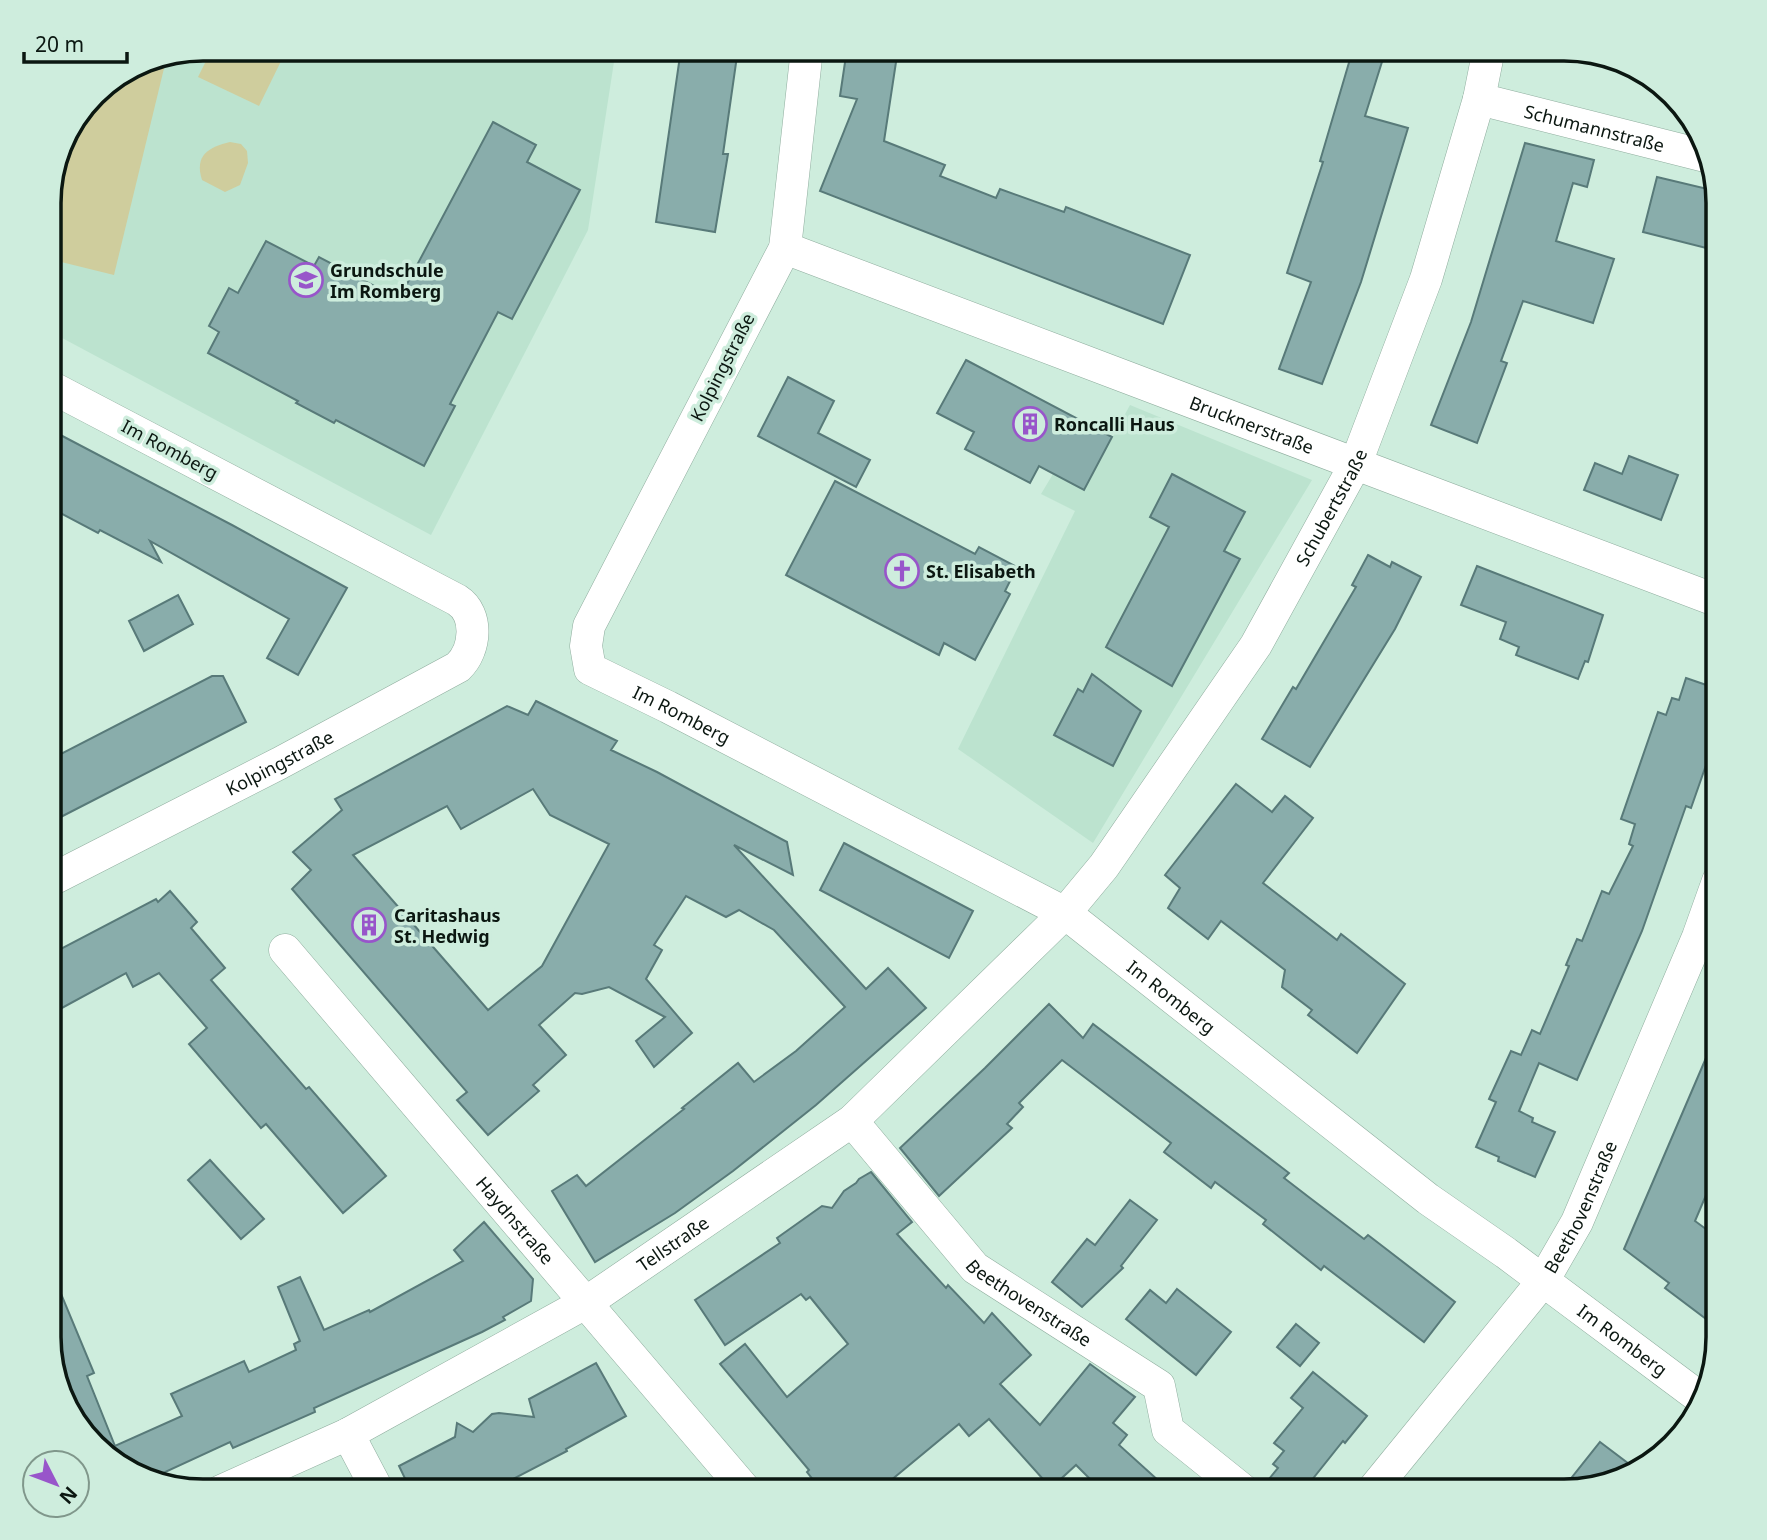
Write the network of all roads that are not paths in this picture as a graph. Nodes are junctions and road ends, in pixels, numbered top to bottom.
1 (1487, 61) edge
2 (806, 62) edge
3 (1479, 99) junction
4 (1697, 154) edge
5 (785, 248) junction
6 (62, 393) edge
7 (1356, 463) junction
8 (1705, 596) edge
9 (470, 617) joint
10 (590, 669) joint
11 (62, 874) edge
12 (1065, 913) junction
13 (1706, 916) edge
14 (285, 950) dead end
15 (852, 1121) junction
16 (1543, 1281) junction
17 (587, 1303) junction
18 (1694, 1394) edge
19 (348, 1434) junction
20 (248, 1479) edge
21 (372, 1479) edge
22 (736, 1479) edge
23 (1229, 1479) edge
24 (1381, 1479) edge

1 - 3 street, Schubertstraße
2 - 5 street, Kolpingstraße
3 - 4 street, Schumannstraße
3 - 7 street, Schubertstraße
5 - 7 street, Brucknerstraße
5 - 10 street, Kolpingstraße
6 - 9 street, Im Romberg
7 - 8 street, Brucknerstraße
7 - 12 street, Schubertstraße
9 - 11 street, Kolpingstraße
10 - 12 street, Im Romberg
12 - 15 street, Tellstraße
12 - 16 street, Im Romberg
13 - 16 street, Beethovenstraße
14 - 17 street, Haydnstraße
15 - 17 street, Tellstraße
15 - 23 street, Beethovenstraße
16 - 18 street, Im Romberg
16 - 24 street, Beethovenstraße
17 - 19 street, Tellstraße
17 - 22 street, Haydnstraße
19 - 20 street, Tellstraße
19 - 21 street

